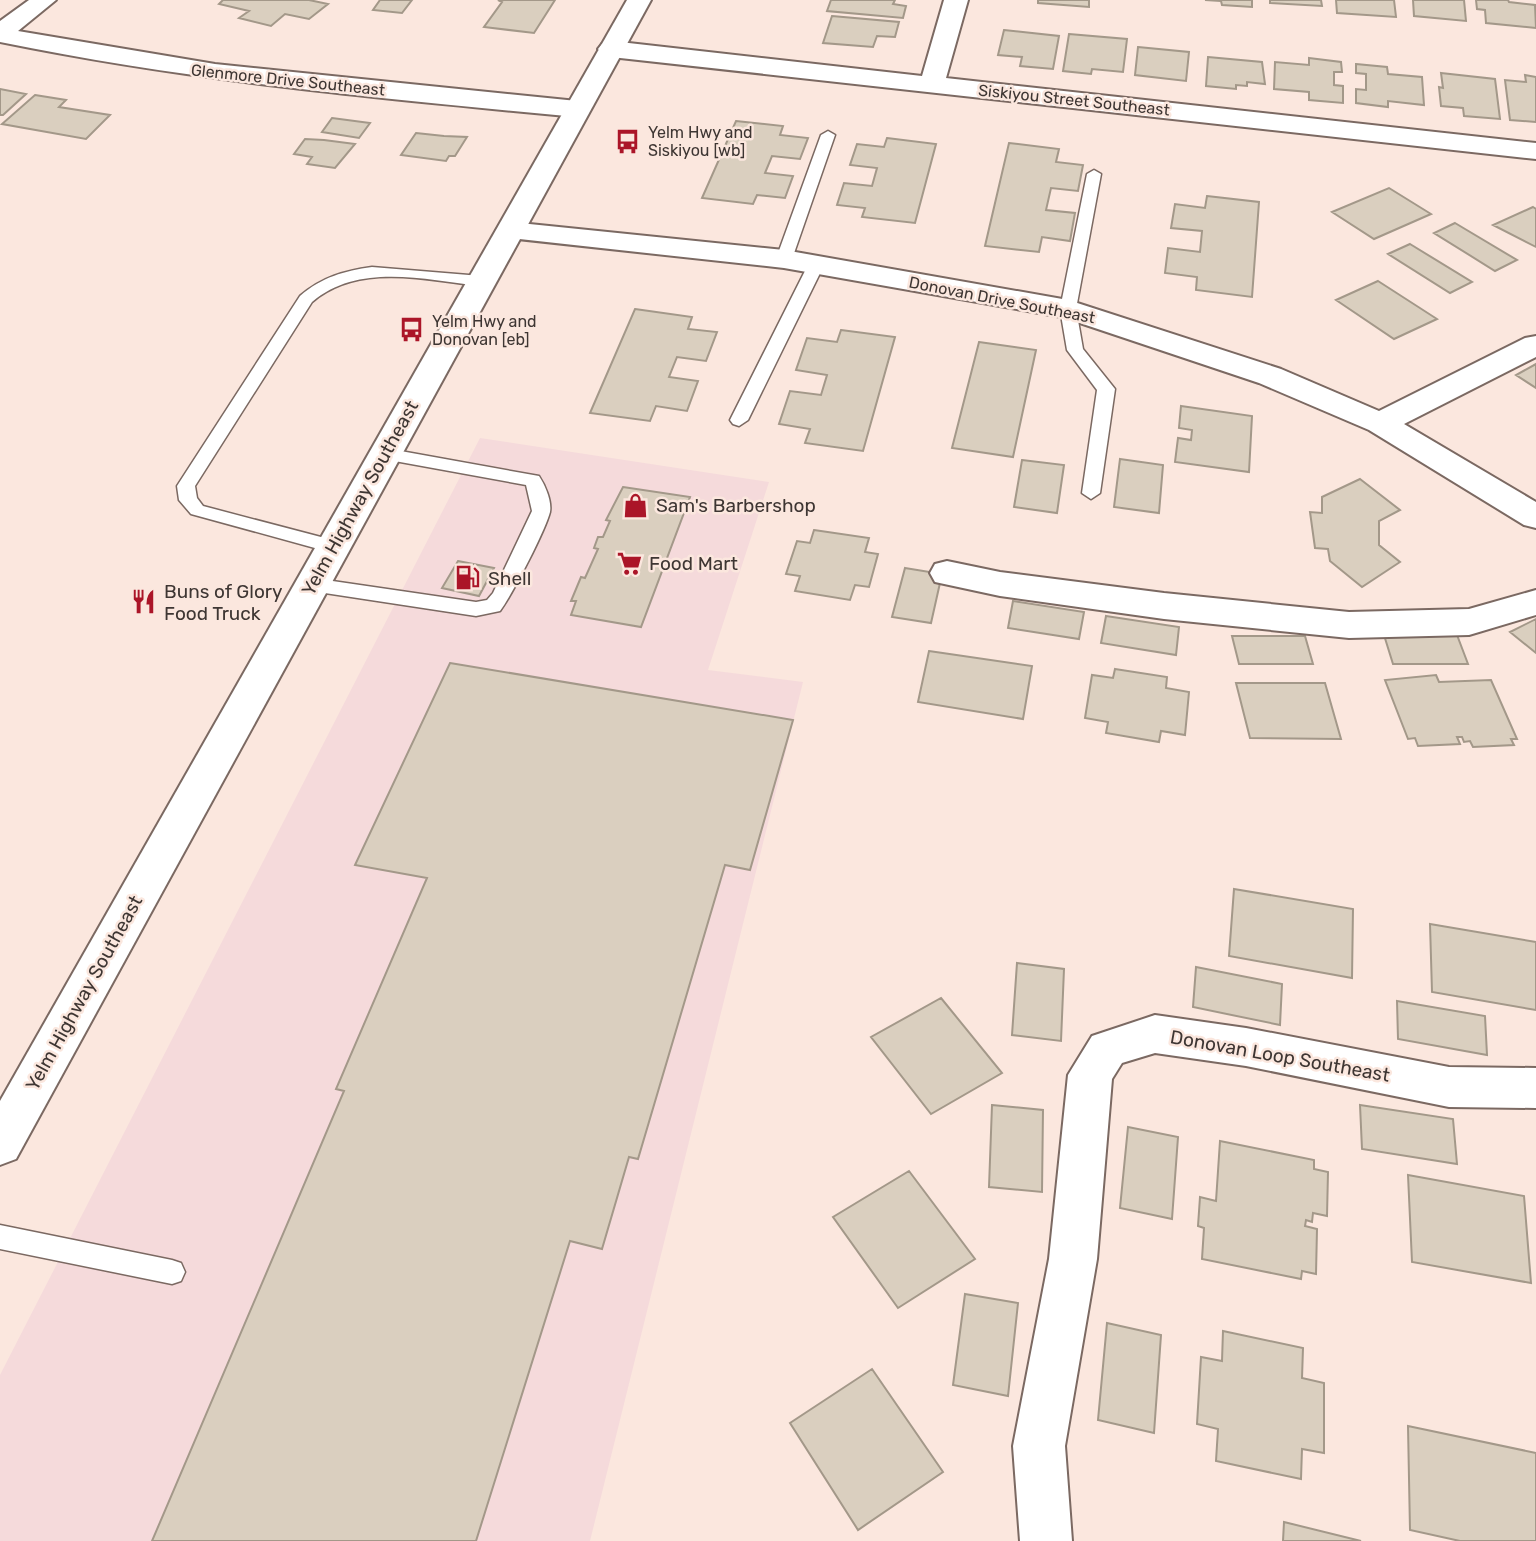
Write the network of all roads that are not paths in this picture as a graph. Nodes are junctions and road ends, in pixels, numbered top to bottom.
1 (44, 0) edge
2 (639, 0) edge
3 (956, 0) edge
4 (0, 34) edge
5 (611, 49) junction
6 (932, 84) junction
7 (577, 109) junction
8 (828, 135) dead end
9 (1536, 151) edge
10 (1094, 174) dead end
11 (510, 231) junction
12 (784, 259) junction
13 (816, 265) junction
14 (481, 282) junction
15 (1068, 309) junction
16 (1536, 345) edge
17 (739, 420) dead end
18 (1380, 423) junction
19 (384, 454) junction
20 (1091, 492) dead end
21 (1536, 517) edge
22 (333, 547) junction
23 (947, 573) dead end
24 (312, 585) junction
25 (1536, 602) edge
26 (1536, 1088) edge
27 (0, 1144) edge
28 (0, 1237) edge
29 (172, 1272) dead end
30 (1046, 1541) edge

1 - 4 street
2 - 5 street, Yelm Highway Southeast
3 - 6 street
4 - 7 street, Glenmore Drive Southeast
5 - 6 street, Siskiyou Street Southeast
5 - 7 street, Yelm Highway Southeast
6 - 9 street, Siskiyou Street Southeast
7 - 11 street, Yelm Highway Southeast
8 - 12 lane
10 - 15 lane
11 - 12 street, Donovan Drive Southeast
11 - 14 street, Yelm Highway Southeast
12 - 13 street, Donovan Drive Southeast
13 - 15 street, Donovan Drive Southeast
13 - 17 lane
14 - 19 street, Yelm Highway Southeast
14 - 22 lane
15 - 18 street, Donovan Drive Southeast
15 - 20 lane
16 - 18 street
18 - 21 street, Donovan Drive Southeast
19 - 22 street, Yelm Highway Southeast
19 - 24 lane
22 - 24 street, Yelm Highway Southeast
23 - 25 street
24 - 27 street, Yelm Highway Southeast
26 - 30 street, Donovan Loop Southeast
28 - 29 lane

